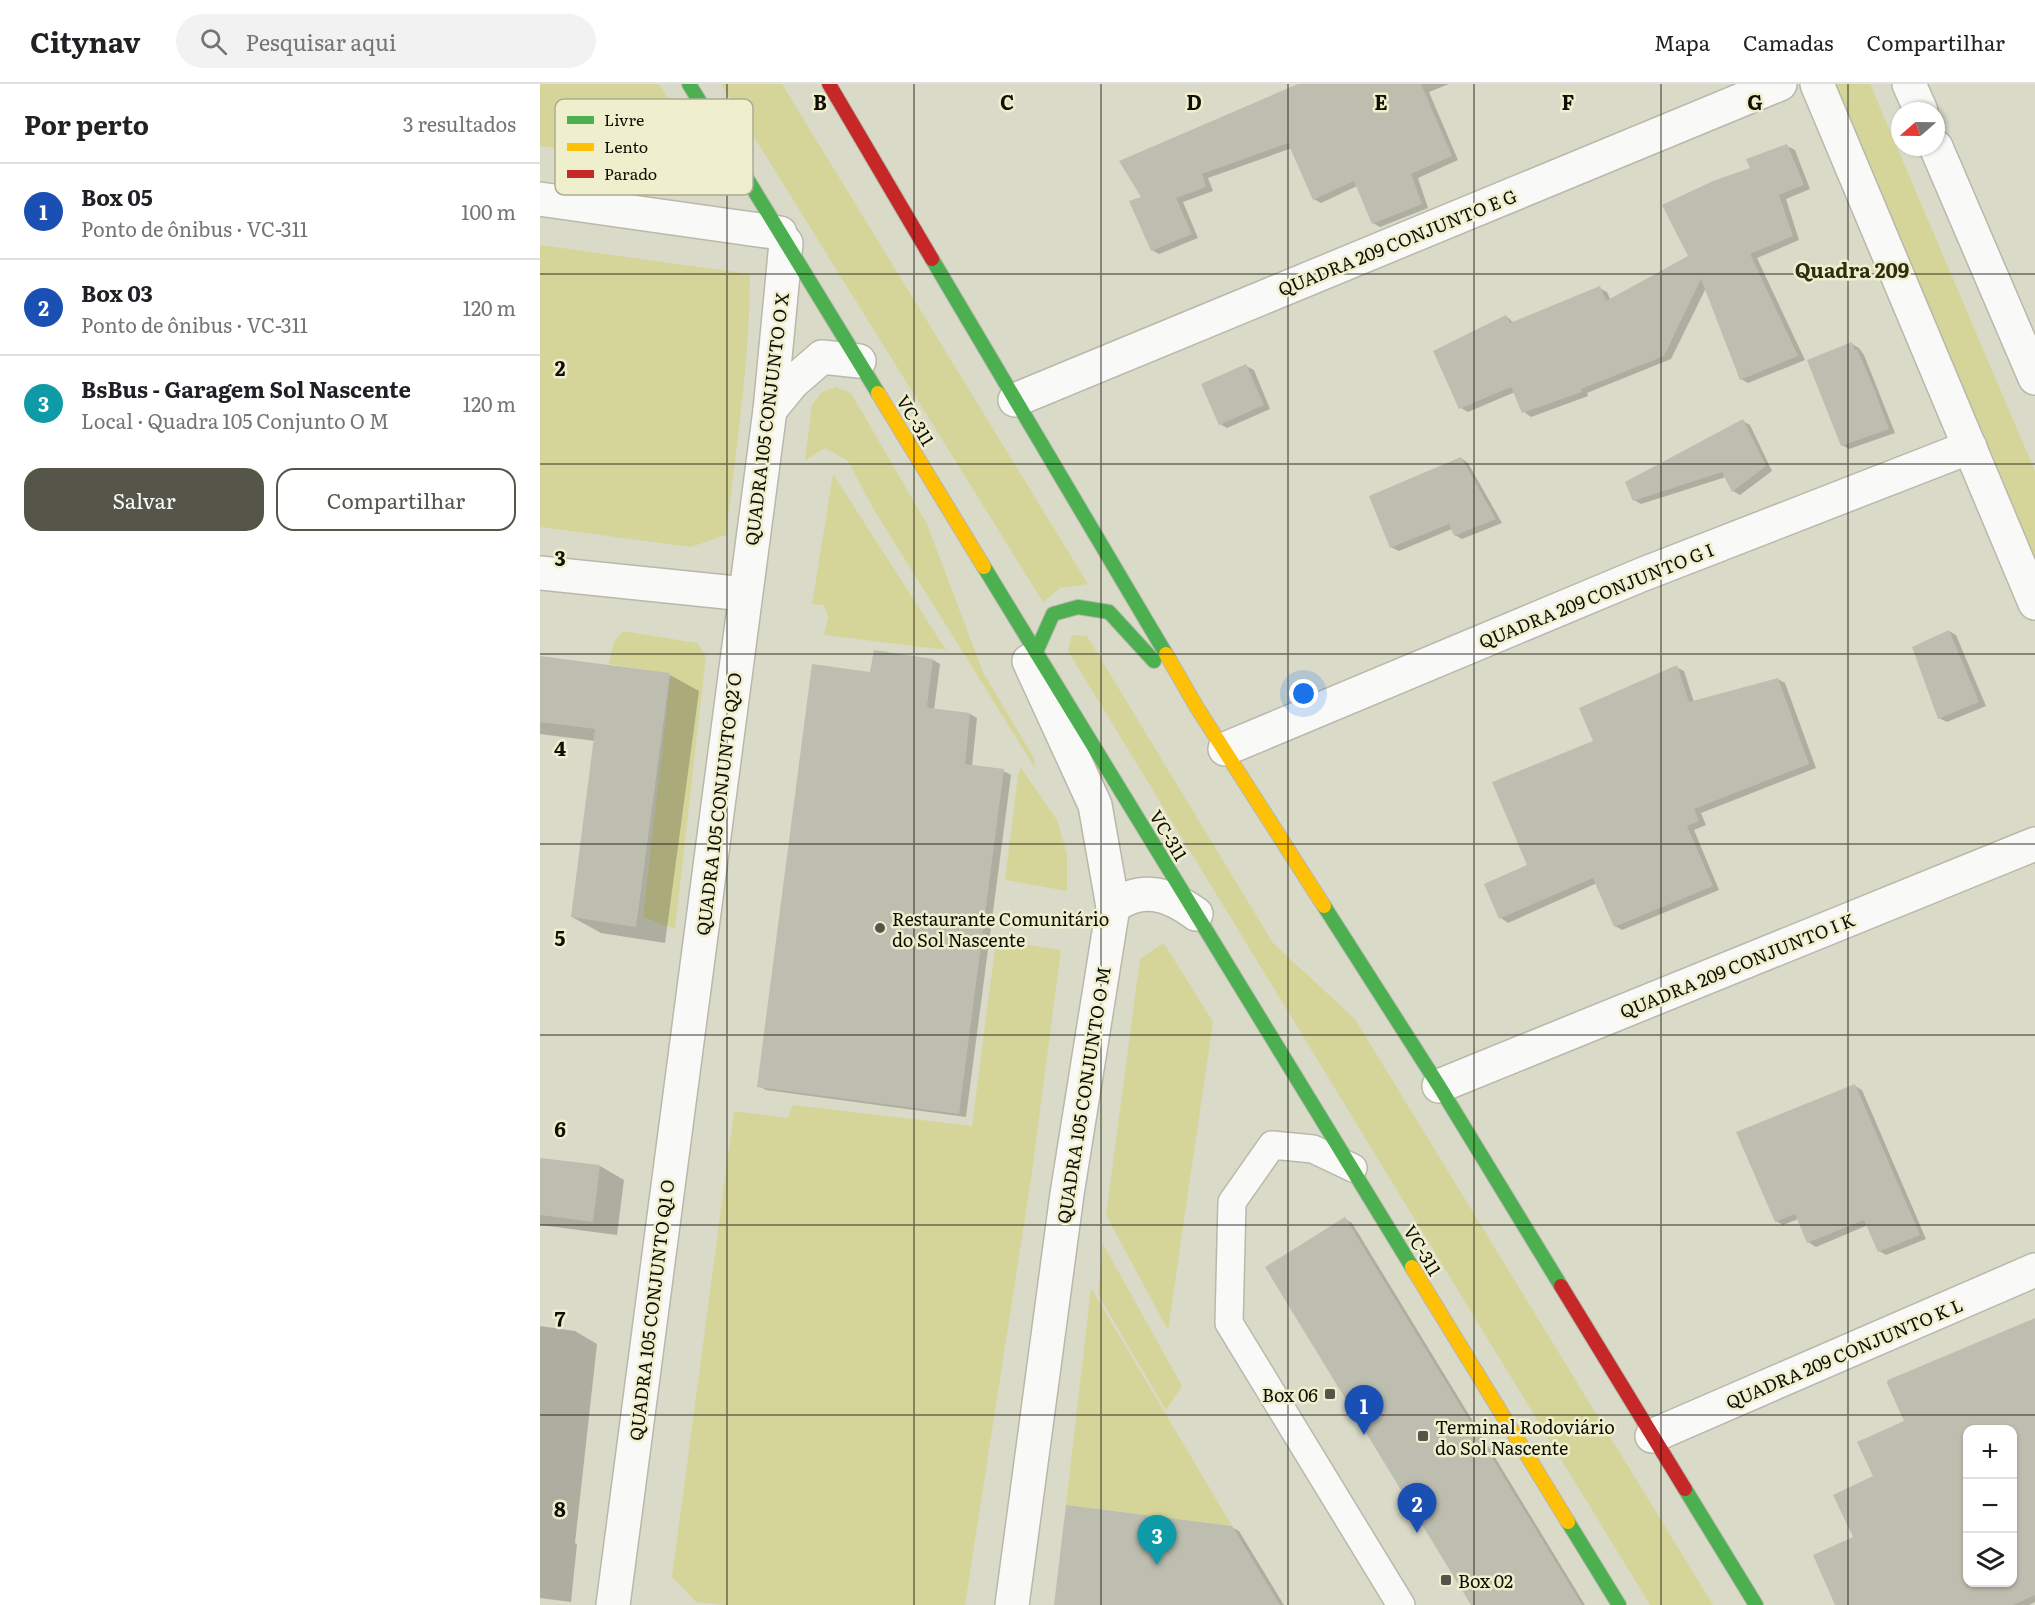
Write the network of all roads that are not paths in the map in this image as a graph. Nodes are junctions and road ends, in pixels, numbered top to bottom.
1 (689, 84) edge
2 (829, 84) edge
3 (1780, 84) edge
4 (1817, 84) edge
5 (1909, 84) edge
6 (698, 99) edge
7 (1917, 102) edge
8 (1940, 156) edge
9 (753, 189) edge
10 (540, 199) edge
11 (783, 238) junction
12 (859, 361) junction
13 (2035, 378) edge
14 (1015, 400) junction
15 (770, 404) junction
16 (1970, 447) junction
17 (987, 572) junction
18 (540, 573) edge
19 (745, 594) junction
20 (2035, 603) edge
21 (1036, 652) junction
22 (1197, 706) junction
23 (1225, 749) junction
24 (2035, 844) edge
25 (1113, 907) junction
26 (1196, 914) junction
27 (690, 1014) joint
28 (1439, 1086) junction
29 (1353, 1168) junction
30 (2035, 1270) edge
31 (1652, 1436) junction
32 (613, 1605) edge
33 (1012, 1605) edge
34 (1401, 1605) edge
35 (1619, 1605) edge
36 (1756, 1605) edge

1 - 6 main road, VC-311
2 - 14 main road
3 - 14 street, QUADRA 209 CONJUNTO E G
4 - 16 street
5 - 7 street
8 - 13 street
9 - 11 main road, VC-311
10 - 11 street
11 - 12 main road, VC-311
11 - 15 street, QUADRA 105 CONJUNTO O X
12 - 15 street
12 - 17 main road, VC-311
14 - 22 main road
15 - 19 street, QUADRA 105 CONJUNTO O X
16 - 20 street
16 - 23 street, QUADRA 209 CONJUNTO G I
17 - 21 main road, VC-311
17 - 25 street, QUADRA 105 CONJUNTO O M
18 - 19 street
19 - 27 street, QUADRA 105 CONJUNTO Q2 O
21 - 22 main road
21 - 26 main road, VC-311
22 - 23 main road
23 - 28 main road
24 - 28 street, QUADRA 209 CONJUNTO I K
25 - 26 street
25 - 33 street, QUADRA 105 CONJUNTO O M
26 - 29 main road, VC-311
27 - 32 street, QUADRA 105 CONJUNTO Q1 O
28 - 31 main road
29 - 34 lane
29 - 35 main road, VC-311
30 - 31 street, QUADRA 209 CONJUNTO K L
31 - 36 main road

